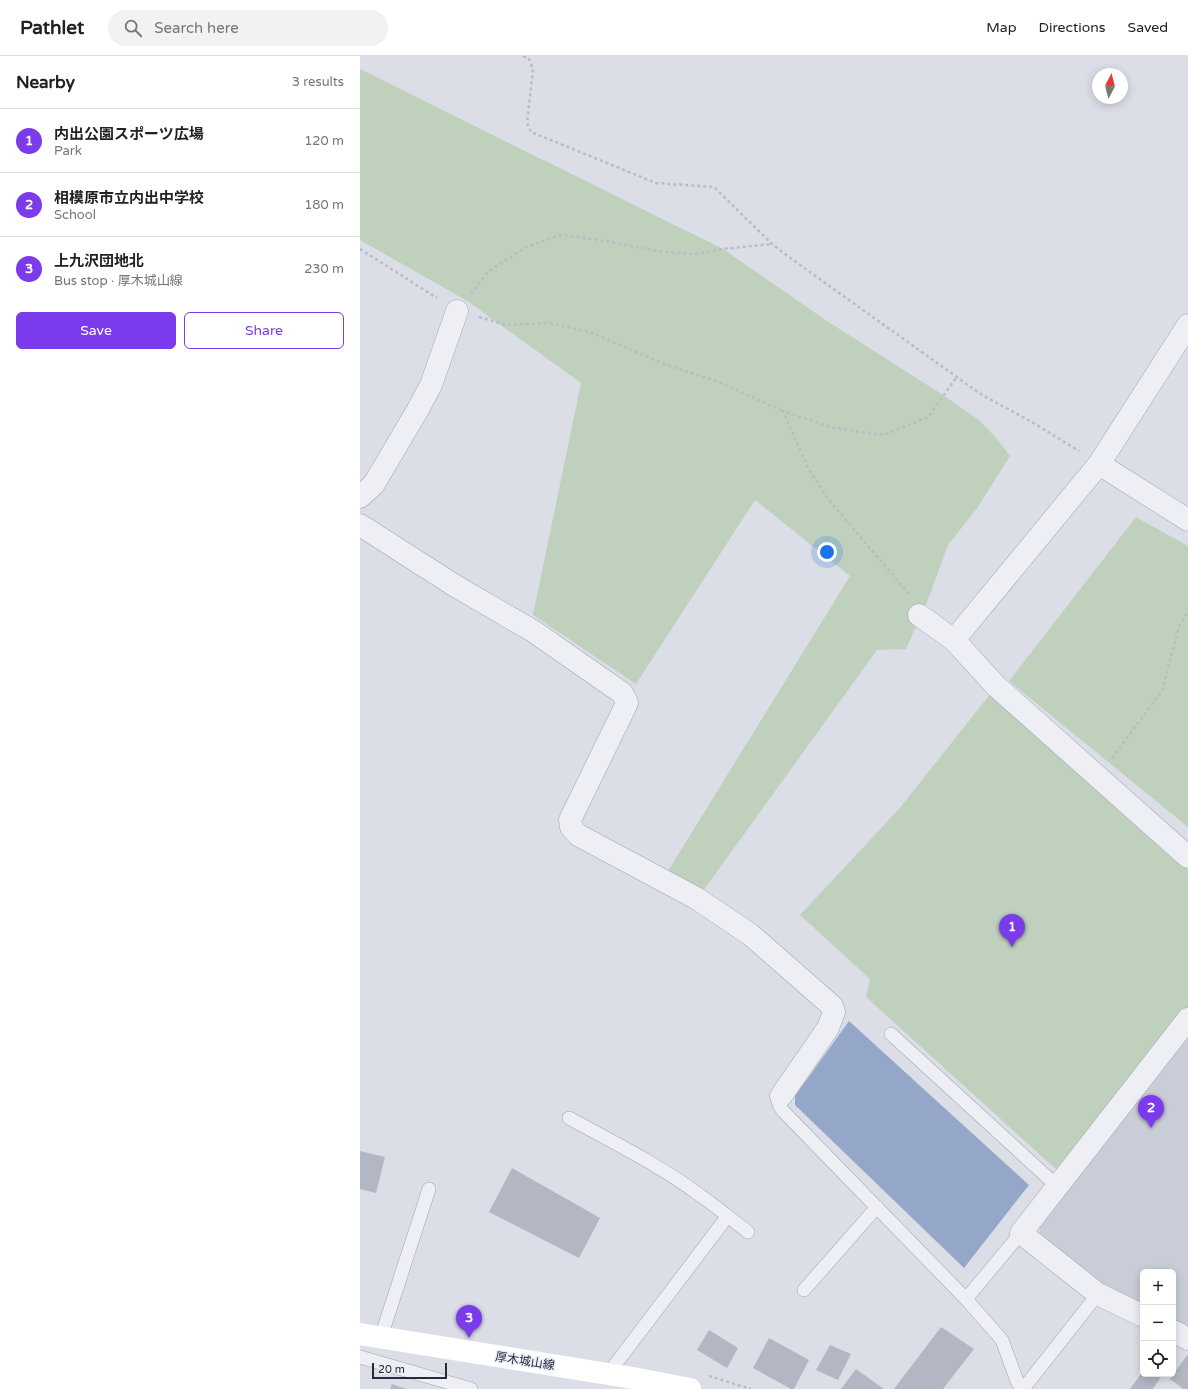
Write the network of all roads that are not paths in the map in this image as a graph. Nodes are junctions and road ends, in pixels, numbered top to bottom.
1 (457, 311) road end
2 (1188, 325) edge
3 (1099, 464) junction
4 (360, 497) edge
5 (1188, 520) edge
6 (360, 525) edge
7 (919, 615) road end
8 (954, 640) junction
9 (1188, 857) edge
10 (1188, 1019) edge
11 (891, 1034) dead end
12 (781, 1096) joint
13 (569, 1118) dead end
14 (1057, 1186) junction
15 (429, 1189) dead end
16 (877, 1207) junction
17 (727, 1217) junction
18 (748, 1232) dead end
19 (1021, 1233) junction
20 (804, 1290) dead end
21 (1098, 1294) junction
22 (966, 1299) junction
23 (1140, 1315) edge
24 (1176, 1333) edge
25 (360, 1334) edge
26 (381, 1337) junction
27 (1188, 1339) edge
28 (360, 1357) edge
29 (608, 1374) junction
30 (471, 1389) edge
31 (688, 1389) edge
32 (1022, 1389) edge

1 - 4 street
2 - 3 street
3 - 5 street
3 - 8 street
6 - 12 street
7 - 8 street
8 - 9 street
10 - 14 street
11 - 14 lane
12 - 16 lane
13 - 17 lane
14 - 19 street
15 - 26 lane
16 - 20 lane
16 - 22 lane
17 - 18 lane
17 - 29 lane
19 - 21 street
19 - 22 lane
21 - 23 street
21 - 32 lane
22 - 32 lane
24 - 27 street
25 - 26 main road, 厚木城山線
26 - 29 main road, 厚木城山線
28 - 30 lane
29 - 31 main road, 厚木城山線

